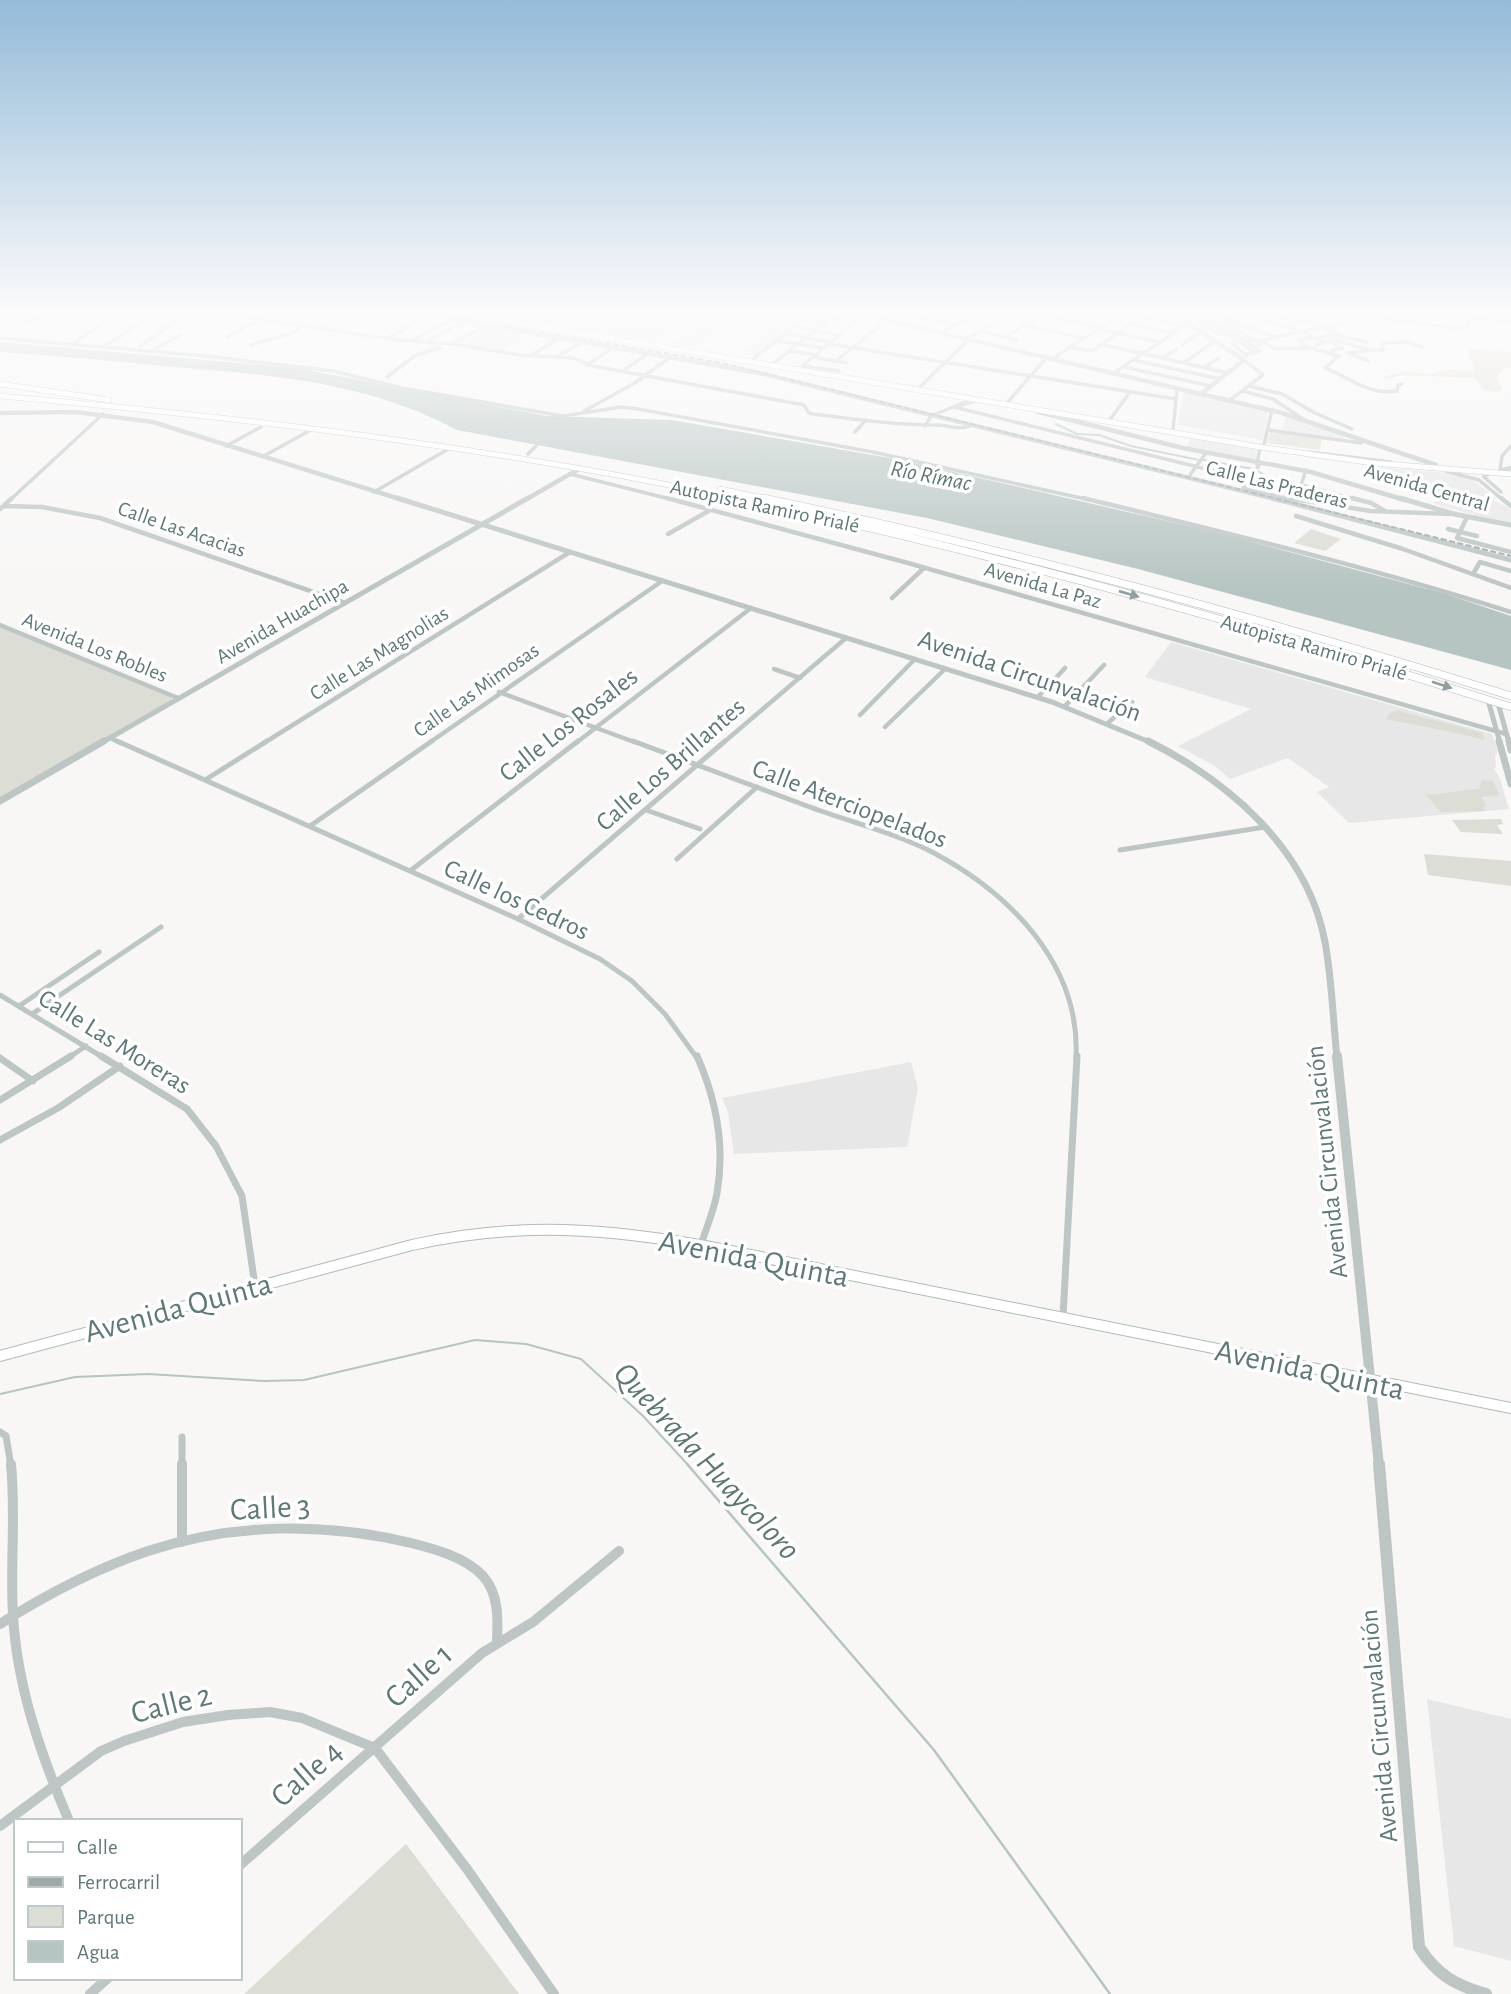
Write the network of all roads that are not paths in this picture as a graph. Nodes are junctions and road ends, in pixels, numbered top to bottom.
1 (97, 404) edge
2 (100, 404) edge
3 (151, 404) edge
4 (501, 404) edge
5 (596, 404) edge
6 (798, 404) edge
7 (888, 404) edge
8 (960, 404) edge
9 (1011, 404) edge
10 (1013, 404) edge
11 (1121, 404) edge
12 (1176, 404) edge
13 (1247, 404) edge
14 (1281, 404) edge
15 (1299, 404) edge
16 (108, 405) junction
17 (954, 407) junction
18 (1272, 410) junction
19 (584, 411) dead end
20 (0, 413) edge
21 (1315, 413) junction
22 (103, 414) junction
23 (937, 415) junction
24 (1302, 417) junction
25 (866, 420) junction
26 (1109, 421) junction
27 (925, 426) junction
28 (261, 427) dead end
29 (1352, 429) dead end
30 (1173, 430) junction
31 (1268, 430) junction
32 (309, 431) dead end
33 (855, 432) dead end
34 (1006, 433) junction
35 (1324, 438) junction
36 (1361, 441) junction
37 (226, 446) junction
38 (536, 446) dead end
39 (1262, 446) junction
40 (450, 448) junction
41 (1510, 448) edge
42 (1323, 452) junction
43 (1206, 453) junction
44 (1304, 453) junction
45 (1398, 453) junction
46 (528, 454) junction
47 (262, 457) junction
48 (1360, 457) junction
49 (1393, 462) junction
50 (1373, 463) junction
51 (1258, 464) junction
52 (1436, 466) junction
53 (1195, 467) junction
54 (579, 469) junction
55 (1306, 470) junction
56 (1500, 471) junction
57 (1511, 471) edge
58 (1491, 472) junction
59 (1467, 473) junction
60 (570, 474) junction
61 (642, 474) junction
62 (1190, 475) dead end
63 (1484, 477) junction
64 (1248, 480) junction
65 (374, 492) junction
66 (1511, 503) edge
67 (2, 508) edge
68 (712, 509) junction
69 (1387, 512) junction
70 (1450, 513) junction
71 (1296, 516) dead end
72 (1467, 517) junction
73 (484, 525) junction
74 (1510, 526) edge
75 (1448, 529) dead end
76 (1461, 532) junction
77 (668, 534) dead end
78 (1477, 536) dead end
79 (570, 552) junction
80 (1511, 552) edge
81 (1511, 560) edge
82 (925, 568) junction
83 (1511, 572) edge
84 (1473, 574) junction
85 (662, 581) junction
86 (1511, 588) edge
87 (892, 598) dead end
88 (345, 603) junction
89 (751, 608) junction
90 (1511, 612) edge
91 (1256, 620) junction
92 (0, 625) edge
93 (1248, 628) junction
94 (846, 638) junction
95 (915, 659) junction
96 (1104, 664) dead end
97 (1065, 668) dead end
98 (774, 669) dead end
99 (945, 669) junction
100 (800, 678) junction
101 (499, 692) junction
102 (1511, 696) edge
103 (1038, 697) junction
104 (178, 698) junction
105 (1488, 700) junction
106 (1132, 702) dead end
107 (1498, 703) junction
108 (1065, 706) junction
109 (1511, 707) edge
110 (860, 715) dead end
111 (1109, 722) junction
112 (885, 727) dead end
113 (595, 728) junction
114 (1495, 731) junction
115 (1506, 734) junction
116 (110, 738) junction
117 (1511, 750) edge
118 (698, 765) junction
119 (205, 780) junction
120 (1511, 784) edge
121 (757, 787) junction
122 (0, 801) edge
123 (646, 810) junction
124 (310, 826) junction
125 (1265, 827) junction
126 (700, 830) dead end
127 (1120, 850) dead end
128 (677, 859) dead end
129 (410, 871) junction
130 (518, 919) junction
131 (161, 927) dead end
132 (99, 951) dead end
133 (0, 995) edge
134 (19, 1006) junction
135 (32, 1014) junction
136 (86, 1046) junction
137 (0, 1058) edge
138 (120, 1066) junction
139 (33, 1081) junction
140 (0, 1100) edge
141 (0, 1140) edge
142 (700, 1247) junction
143 (255, 1286) junction
144 (1063, 1317) junction
145 (0, 1356) edge
146 (1373, 1383) junction
147 (1511, 1408) edge
148 (0, 1432) edge
149 (182, 1437) dead end
150 (182, 1542) junction
151 (619, 1551) dead end
152 (13, 1614) junction
153 (0, 1624) edge
154 (497, 1642) junction
155 (375, 1748) junction
156 (53, 1784) junction
157 (68, 1819) edge
158 (0, 1826) edge
159 (242, 1862) edge
160 (106, 1980) edge
161 (90, 1994) edge
162 (554, 1994) edge
163 (1486, 1994) edge

1 - 16 main road, Autopista Ramiro Prialé
2 - 16 main road
3 - 46 main road, Autopista Ramiro Prialé
4 - 90 street
5 - 19 street
6 - 25 street
7 - 23 street, Calle Las Praderas
8 - 17 street
9 - 43 street, Avenida Central
10 - 26 main road
11 - 26 street
12 - 30 street
13 - 18 street
14 - 24 street
15 - 21 street
16 - 40 main road, Autopista Ramiro Prialé
17 - 23 street
17 - 53 street
18 - 24 street
18 - 31 street
20 - 22 street, Avenida Circunvalación
21 - 24 street
21 - 29 street
22 - 37 street, Avenida Circunvalación
22 - 67 street
23 - 27 street
23 - 34 street, Calle Las Praderas
24 - 36 street
25 - 27 street
25 - 33 street
26 - 30 main road
26 - 39 main road
27 - 34 street
28 - 37 street
30 - 39 main road
31 - 35 street
31 - 39 street
32 - 47 street
34 - 81 street, Calle Las Praderas
35 - 36 street
35 - 42 street
36 - 45 street
36 - 48 street
37 - 47 street, Avenida Circunvalación
38 - 46 street
39 - 44 main road
39 - 51 street
40 - 54 main road, Autopista Ramiro Prialé
40 - 65 street
41 - 56 street
42 - 44 street
42 - 48 street
43 - 51 street, Avenida Central
43 - 53 street
44 - 49 main road
44 - 50 main road
45 - 49 street
45 - 52 street
46 - 61 main road, Autopista Ramiro Prialé
47 - 65 street, Avenida Circunvalación
48 - 49 street
49 - 52 main road
50 - 59 main road
50 - 59 street
51 - 55 street, Avenida Central
51 - 64 street
52 - 56 main road
53 - 62 street
53 - 64 street
54 - 60 street, Avenida Huachipa
54 - 61 main road
54 -> 93 main road, Autopista Ramiro Prialé
55 - 69 street
55 - 70 street, Avenida Central
56 - 57 main road
57 - 58 main road
58 - 59 main road
58 - 63 street
59 - 63 street
59 - 66 street
60 - 68 street, Avenida La Paz
60 - 73 street, Avenida Huachipa
61 - 91 main road, Autopista Ramiro Prialé
63 - 66 street
64 - 69 street
65 - 73 street, Avenida Circunvalación
67 - 88 street, Calle Las Acacias
68 - 77 street
68 - 82 street, Avenida La Paz
69 - 70 street
70 - 72 street, Avenida Central
71 - 84 street
72 - 74 street, Avenida Central
72 - 76 street
73 - 79 street, Avenida Circunvalación
73 - 88 street, Avenida Huachipa
75 - 76 street
76 - 78 street
76 - 80 street
79 - 85 street, Avenida Circunvalación
79 - 119 street, Calle Las Magnolias
82 - 87 street
82 - 114 street, Avenida La Paz
83 - 84 street
84 - 86 street
85 - 89 street, Avenida Circunvalación
85 - 101 street, Calle Las Mimosas
88 - 104 street, Avenida Huachipa
89 - 94 street, Avenida Circunvalación
89 - 113 street, Calle Los Rosales
91 - 93 highway
91 - 102 main road, Autopista Ramiro Prialé
92 - 104 street, Avenida Los Robles
93 -> 105 main road, Autopista Ramiro Prialé
94 - 95 street, Avenida Circunvalación
94 - 100 street, Calle Los Brillantes
95 - 99 street, Avenida Circunvalación
95 - 110 street
96 - 108 street
97 - 103 street
98 - 100 street
99 - 103 street, Avenida Circunvalación
99 - 112 street
100 - 118 street, Calle Los Brillantes
101 - 113 street, Calle Aterciopelados
101 - 124 street, Calle Las Mimosas
103 - 108 street, Avenida Circunvalación
104 - 116 street, Avenida Huachipa
105 - 107 main road, Autopista Ramiro Prialé
105 - 114 street
106 - 111 street
107 - 109 main road, Autopista Ramiro Prialé
107 - 115 street
108 - 111 street, Avenida Circunvalación
111 - 125 street, Avenida Circunvalación
113 - 118 street, Calle Aterciopelados
113 - 129 street, Calle Los Rosales
114 - 115 street, Avenida La Paz
114 - 120 street
115 - 117 street
116 - 119 street, Calle los Cedros
116 - 122 street, Avenida Huachipa
118 - 121 street, Calle Aterciopelados
118 - 123 street, Calle Los Brillantes
119 - 124 street, Calle los Cedros
121 - 128 street
121 - 144 street, Calle Aterciopelados
123 - 126 street
123 - 130 street, Calle Los Brillantes
124 - 129 street, Calle los Cedros
125 - 127 street
125 - 146 street, Avenida Circunvalación
129 - 130 street, Calle los Cedros
130 - 142 street, Calle los Cedros
131 - 135 street
132 - 134 street
133 - 134 street, Calle Las Moreras
134 - 135 street, Calle Las Moreras
135 - 136 street, Calle Las Moreras
136 - 138 street, Calle Las Moreras
136 - 139 street
137 - 139 street
138 - 141 street
138 - 143 street, Calle Las Moreras
139 - 140 street
142 - 143 main road, Avenida Quinta
142 - 144 main road, Avenida Quinta
143 - 145 main road, Avenida Quinta
144 - 146 main road, Avenida Quinta
146 - 147 main road, Avenida Quinta
146 - 163 street, Avenida Circunvalación
148 - 152 street
149 - 150 street
150 - 152 street, Calle 3
150 - 154 street, Calle 3
151 - 154 street, Calle 1
152 - 153 street, Calle 3
152 - 156 street
154 - 155 street, Calle 1
155 - 156 street, Calle 2
155 - 159 street, Calle 4
155 - 162 street
156 - 157 street
156 - 158 street, Calle 2
160 - 161 street

